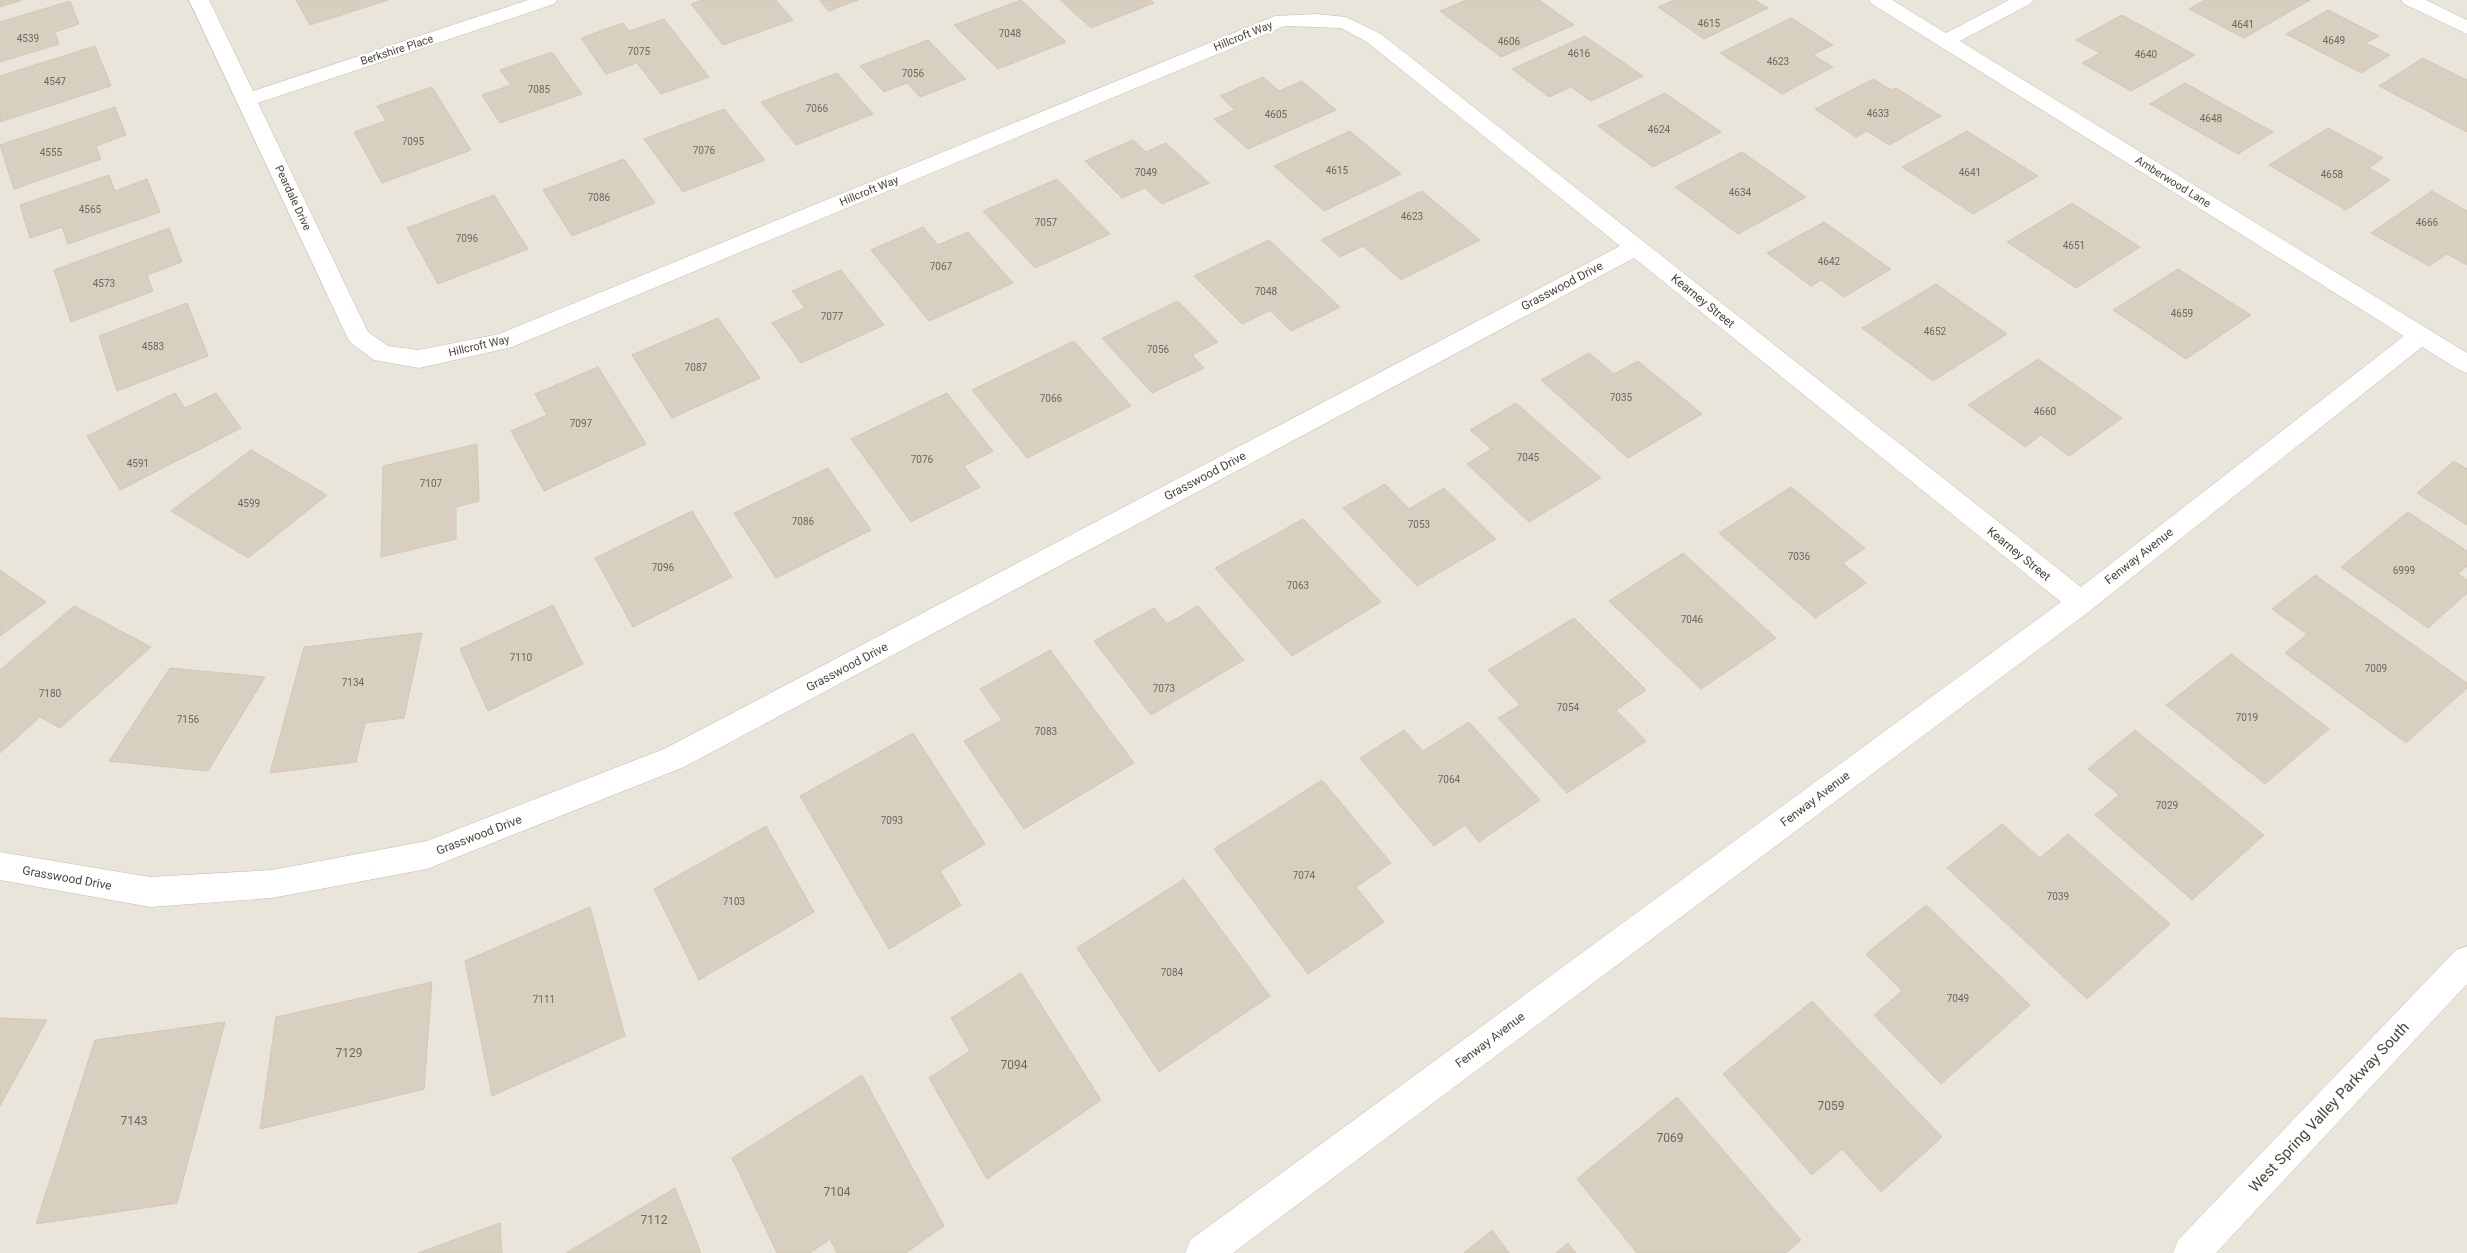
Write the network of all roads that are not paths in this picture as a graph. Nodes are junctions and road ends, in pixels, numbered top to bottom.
1 (199, 0) edge
2 (547, 0) edge
3 (1879, 0) edge
4 (2023, 0) edge
5 (2411, 0) edge
6 (1316, 20) joint
7 (2467, 28) edge
8 (1946, 41) junction
9 (247, 100) junction
10 (1636, 247) junction
11 (2420, 336) junction
12 (419, 359) joint
13 (2467, 364) edge
14 (2080, 602) junction
15 (0, 866) edge
16 (2467, 961) edge
17 (1203, 1253) edge
18 (2191, 1253) edge

1 - 9 street, Peardale Drive
2 - 9 street, Berkshire Place
3 - 8 street, Amberwood Lane
4 - 8 street
5 - 7 street
6 - 10 street, Kearney Street
6 - 12 street, Hillcroft Way
8 - 11 street, Amberwood Lane
9 - 12 street, Peardale Drive
10 - 14 street, Kearney Street
10 - 15 street, Grasswood Drive
11 - 13 street, Amberwood Lane
11 - 14 street, Fenway Avenue
14 - 17 street, Fenway Avenue
16 - 18 street, West Spring Valley Parkway South

